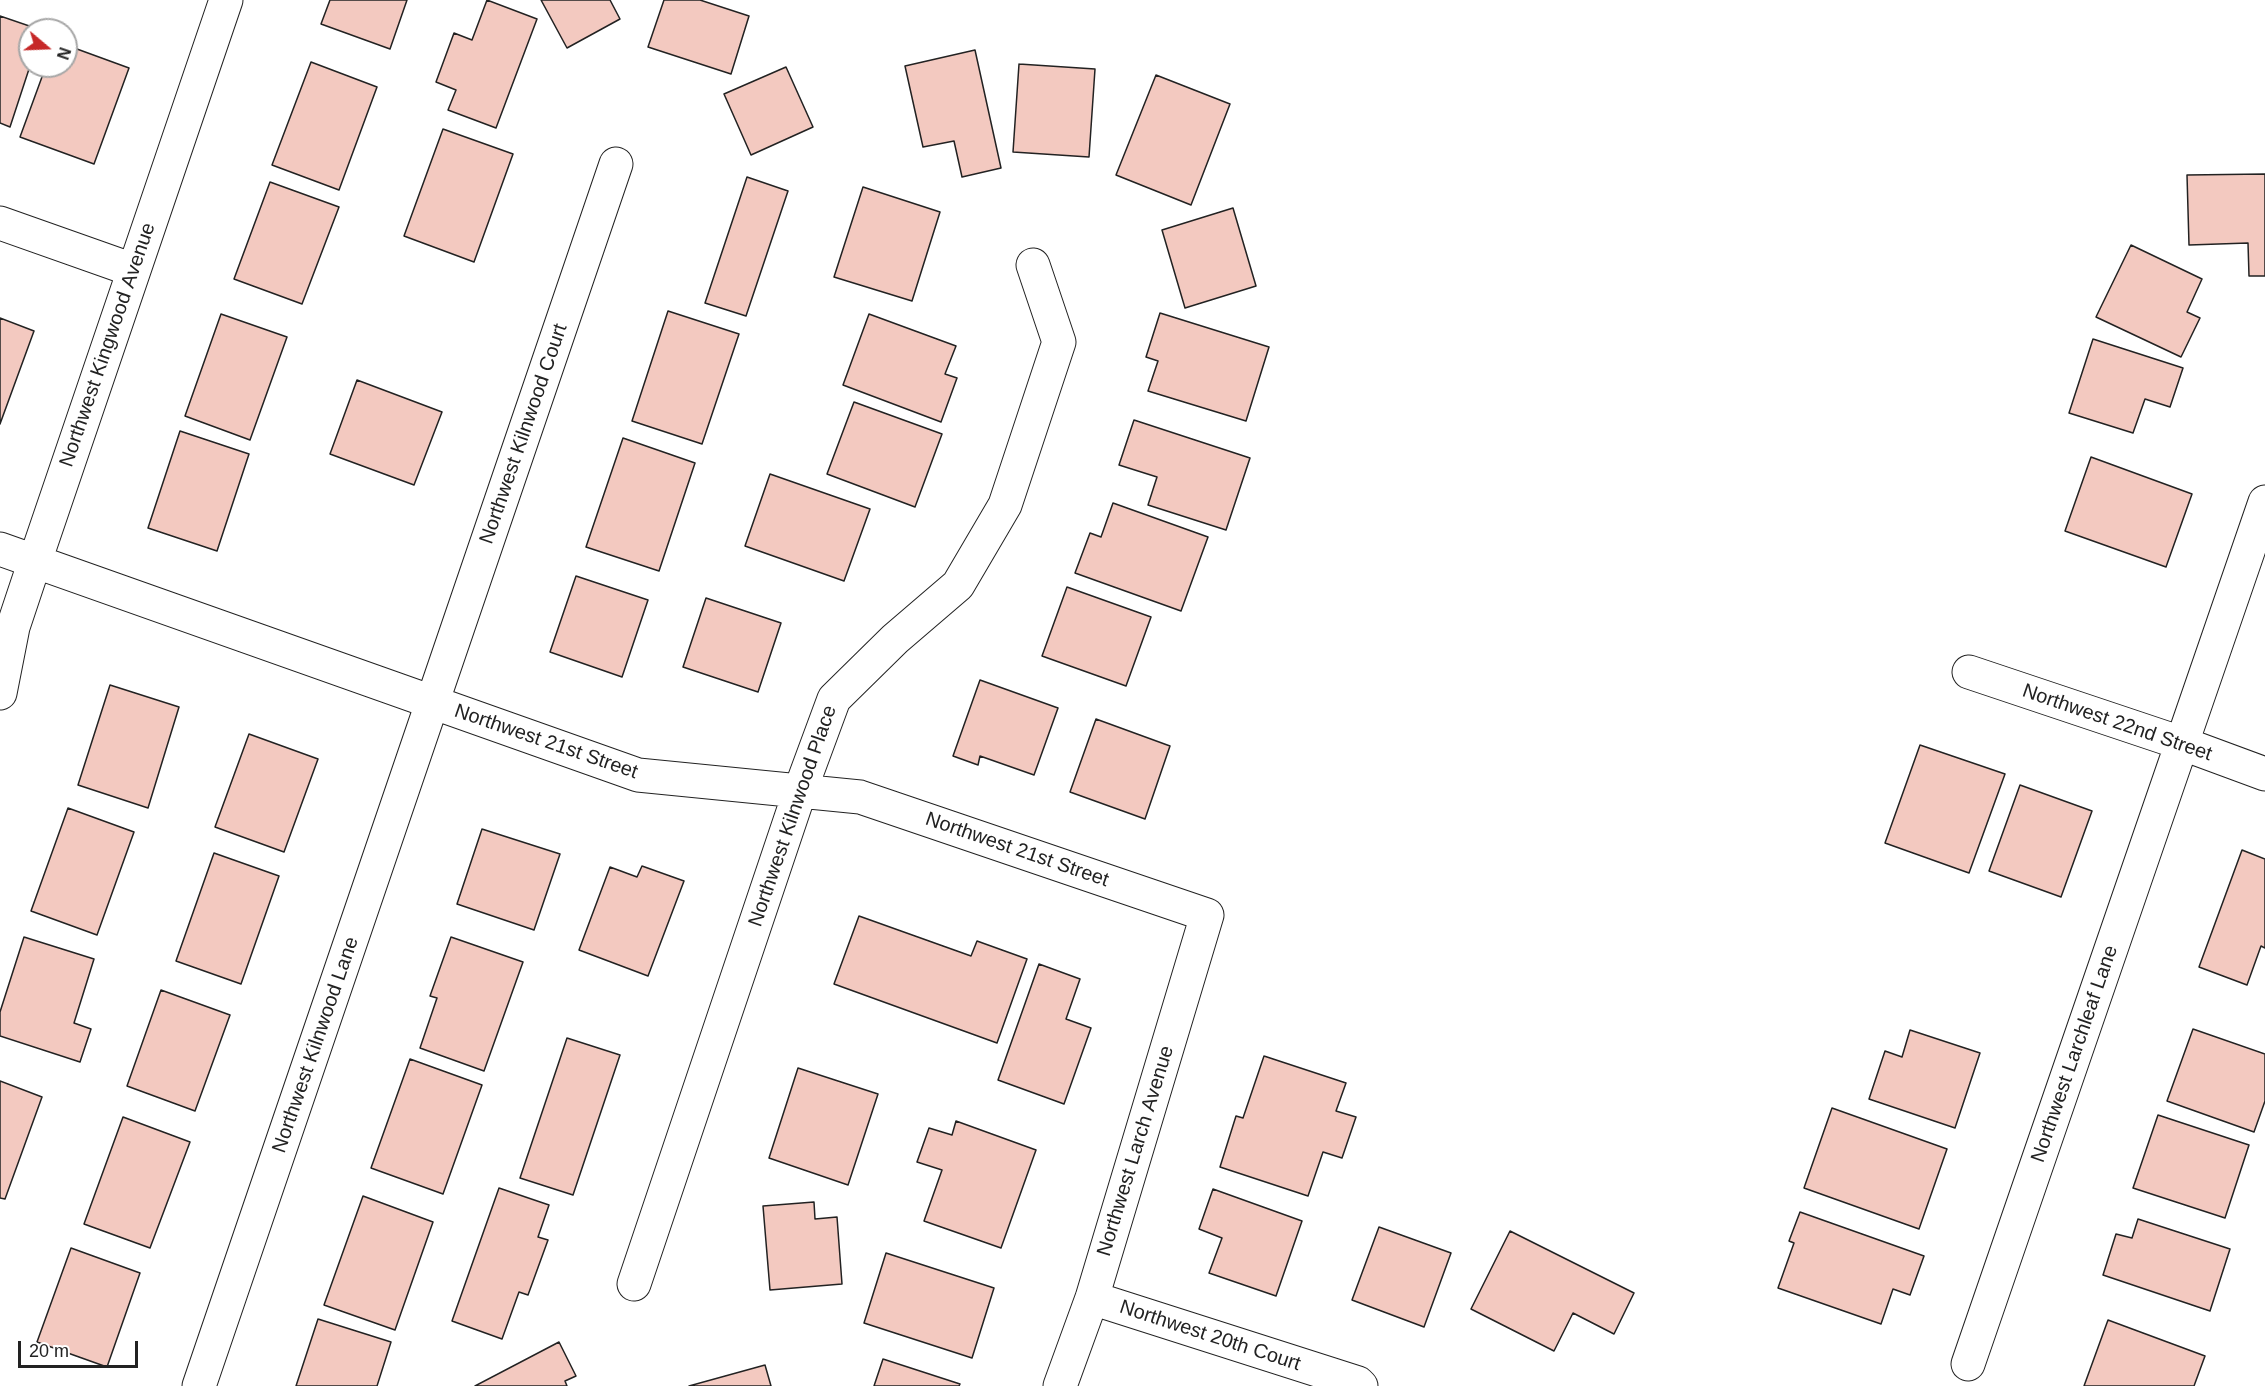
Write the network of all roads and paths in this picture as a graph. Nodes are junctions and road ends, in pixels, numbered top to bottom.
1 (226, 0) edge
2 (616, 164) dead end
3 (0, 224) edge
4 (1033, 264) dead end
5 (133, 270) junction
6 (2265, 502) edge
7 (0, 549) edge
8 (35, 561) junction
9 (1969, 672) dead end
10 (0, 693) edge
11 (432, 704) junction
12 (2181, 744) junction
13 (2265, 774) edge
14 (800, 791) junction
15 (1207, 915) joint
16 (634, 1284) dead end
17 (1092, 1298) junction
18 (1968, 1364) dead end
19 (199, 1386) edge
20 (1060, 1386) edge
21 (1361, 1386) edge

1 - 5 street, Northwest Kingwood Avenue
2 - 11 street, Northwest Kilnwood Court
3 - 5 street
4 - 14 street, Northwest Kilnwood Place
5 - 8 street, Northwest Kingwood Avenue
6 - 12 street, Northwest Larchleaf Lane
7 - 8 street, Northwest 21st Street
8 - 10 street, Northwest Kingwood Avenue
8 - 11 street, Northwest 21st Street
9 - 12 street, Northwest 22nd Street
11 - 14 street, Northwest 21st Street
11 - 19 street, Northwest Kilnwood Lane
12 - 13 street, Northwest 22nd Street
12 - 18 street, Northwest Larchleaf Lane
14 - 15 street, Northwest 21st Street
14 - 16 street, Northwest Kilnwood Place
15 - 17 street, Northwest Larch Avenue
17 - 20 street, Northwest Larch Avenue
17 - 21 street, Northwest 20th Court

